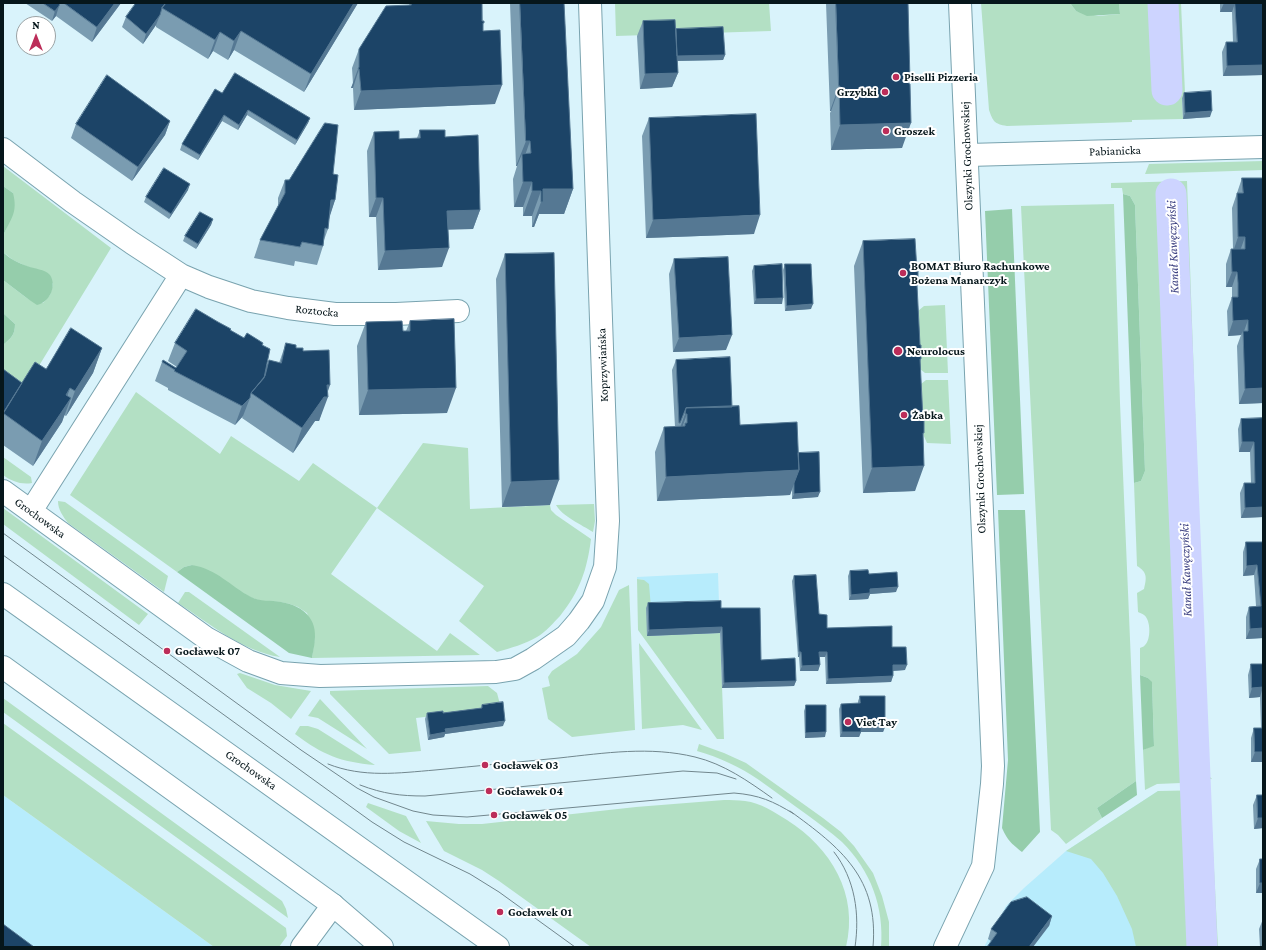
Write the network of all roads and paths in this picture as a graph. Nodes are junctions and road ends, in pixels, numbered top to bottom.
1 (590, 3) edge
2 (960, 3) edge
3 (1263, 146) edge
4 (3, 149) edge
5 (968, 155) junction
6 (182, 275) junction
7 (458, 312) dead end
8 (3, 491) edge
9 (31, 511) junction
10 (3, 594) edge
11 (3, 667) edge
12 (496, 672) joint
13 (333, 904) junction
14 (302, 947) edge
15 (382, 947) edge
16 (498, 947) edge
17 (945, 947) edge

1 - 12 street, Koprzywiańska
2 - 5 street, Olszynki Grochowskiej
3 - 5 street, Pabianicka
4 - 6 street, Roztocka
5 - 17 street, Olszynki Grochowskiej
6 - 7 street, Roztocka
6 - 9 street
8 - 9 street, Grochowska
9 - 12 street, Grochowska
10 - 16 street, Grochowska
11 - 13 street
13 - 14 street
13 - 15 street

